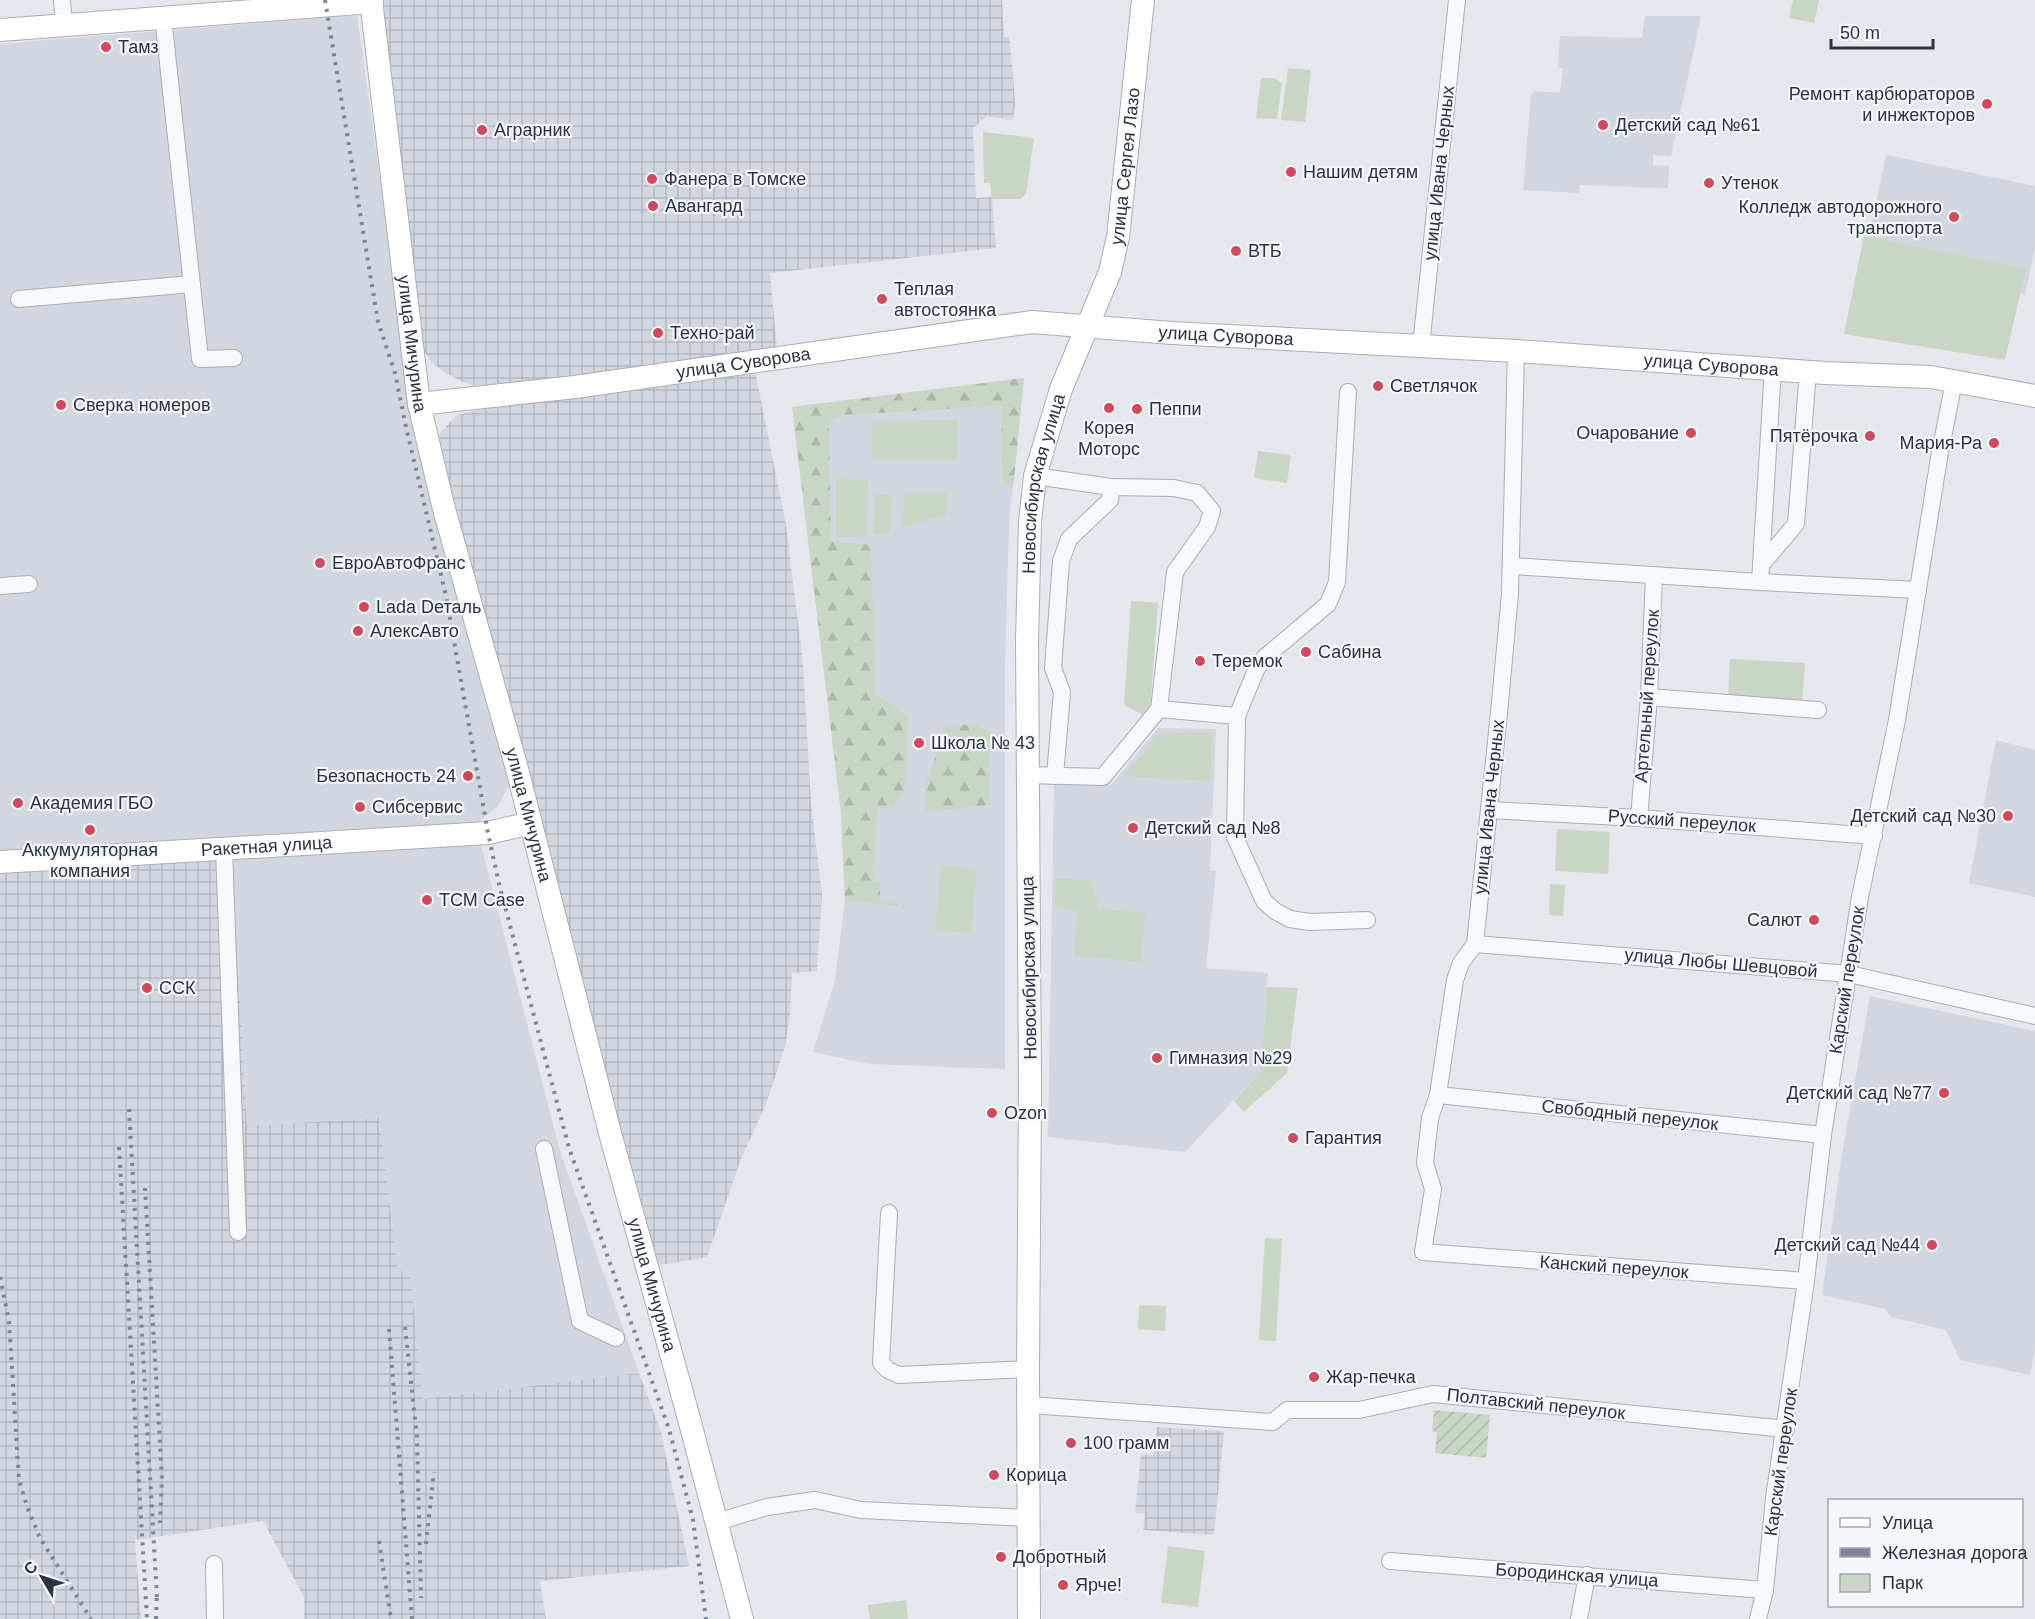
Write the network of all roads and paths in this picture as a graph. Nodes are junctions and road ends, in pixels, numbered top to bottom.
1 (62, 0) edge
2 (1143, 0) edge
3 (1457, 0) edge
4 (372, 1) edge
5 (236, 6) edge
6 (163, 17) junction
7 (64, 25) junction
8 (0, 30) edge
9 (192, 284) junction
10 (18, 299) dead end
11 (1089, 326) junction
12 (1420, 346) junction
13 (1516, 351) junction
14 (234, 358) dead end
15 (1773, 368) junction
16 (1808, 371) junction
17 (1954, 381) junction
18 (1348, 392) dead end
19 (2035, 396) edge
20 (419, 404) junction
21 (1035, 476) junction
22 (1111, 487) junction
23 (1511, 566) junction
24 (1760, 574) junction
25 (1654, 575) junction
26 (29, 584) dead end
27 (0, 586) edge
28 (1918, 590) junction
29 (1649, 697) junction
30 (1159, 709) junction
31 (1818, 710) dead end
32 (1237, 716) junction
33 (1027, 775) junction
34 (1055, 776) junction
35 (1489, 810) junction
36 (1639, 818) junction
37 (531, 823) junction
38 (1874, 836) junction
39 (224, 849) junction
40 (0, 862) edge
41 (1367, 920) dead end
42 (1475, 944) junction
43 (1849, 974) junction
44 (2035, 1016) edge
45 (1438, 1095) junction
46 (1823, 1135) junction
47 (544, 1149) dead end
48 (889, 1213) dead end
49 (238, 1232) dead end
50 (1423, 1252) joint
51 (1806, 1281) junction
52 (616, 1338) dead end
53 (1028, 1369) junction
54 (1029, 1405) junction
55 (1786, 1429) junction
56 (1029, 1518) junction
57 (717, 1522) junction
58 (1390, 1562) dead end
59 (214, 1564) dead end
60 (1587, 1575) junction
61 (1765, 1590) junction
62 (215, 1619) edge
63 (742, 1619) edge
64 (1029, 1619) edge
65 (1579, 1619) edge
66 (1758, 1619) edge

1 - 7 street
2 - 11 street, улица Сергея Лазо
3 - 12 street, улица Ивана Черных
4 - 5 street
4 - 20 street, улица Мичурина
5 - 6 street
6 - 7 street
6 - 9 street
7 - 8 street
9 - 10 street
9 - 14 street
11 - 12 street, улица Суворова
11 - 20 street, улица Суворова
11 - 21 street, Новосибирская улица
12 - 13 street, улица Суворова
13 - 15 street, улица Суворова
13 - 23 street, улица Ивана Черных
15 - 16 street, улица Суворова
15 - 24 street
16 - 17 street, улица Суворова
16 - 24 street
17 - 19 street, улица Суворова
17 - 28 street, Карский переулок
18 - 32 street
20 - 37 street, улица Мичурина
21 - 22 street
21 - 33 street, Новосибирская улица
22 - 30 street
22 - 34 street
23 - 25 street
23 - 35 street, улица Ивана Черных
24 - 25 street
24 - 28 street
25 - 29 street, Артельный переулок
26 - 27 street
28 - 38 street, Карский переулок
29 - 31 street
29 - 36 street, Артельный переулок
30 - 32 street
30 - 34 street
32 - 41 street
33 - 34 street
33 - 53 street, Новосибирская улица
35 - 36 street, Русский переулок
35 - 42 street, улица Ивана Черных
36 - 38 street, Русский переулок
37 - 39 street, Ракетная улица
37 - 57 street, улица Мичурина
38 - 43 street, Карский переулок
39 - 40 street, Ракетная улица
39 - 49 street
42 - 43 street, улица Любы Шевцовой
42 - 45 street, улица Ивана Черных
43 - 44 street, улица Любы Шевцовой
43 - 46 street, Карский переулок
45 - 46 street, Свободный переулок
45 - 50 street, улица Ивана Черных
46 - 51 street, Карский переулок
47 - 52 street
48 - 53 street
50 - 51 street, Канский переулок
51 - 55 street, Карский переулок
53 - 54 street, Новосибирская улица
54 - 55 street, Полтавский переулок
54 - 56 street, Новосибирская улица
55 - 61 street, Карский переулок
56 - 57 street
56 - 64 street, Новосибирская улица
57 - 63 street, улица Мичурина
58 - 60 street, Бородинская улица
59 - 62 street
60 - 61 street, Бородинская улица
60 - 65 street
61 - 66 street, Карский переулок

